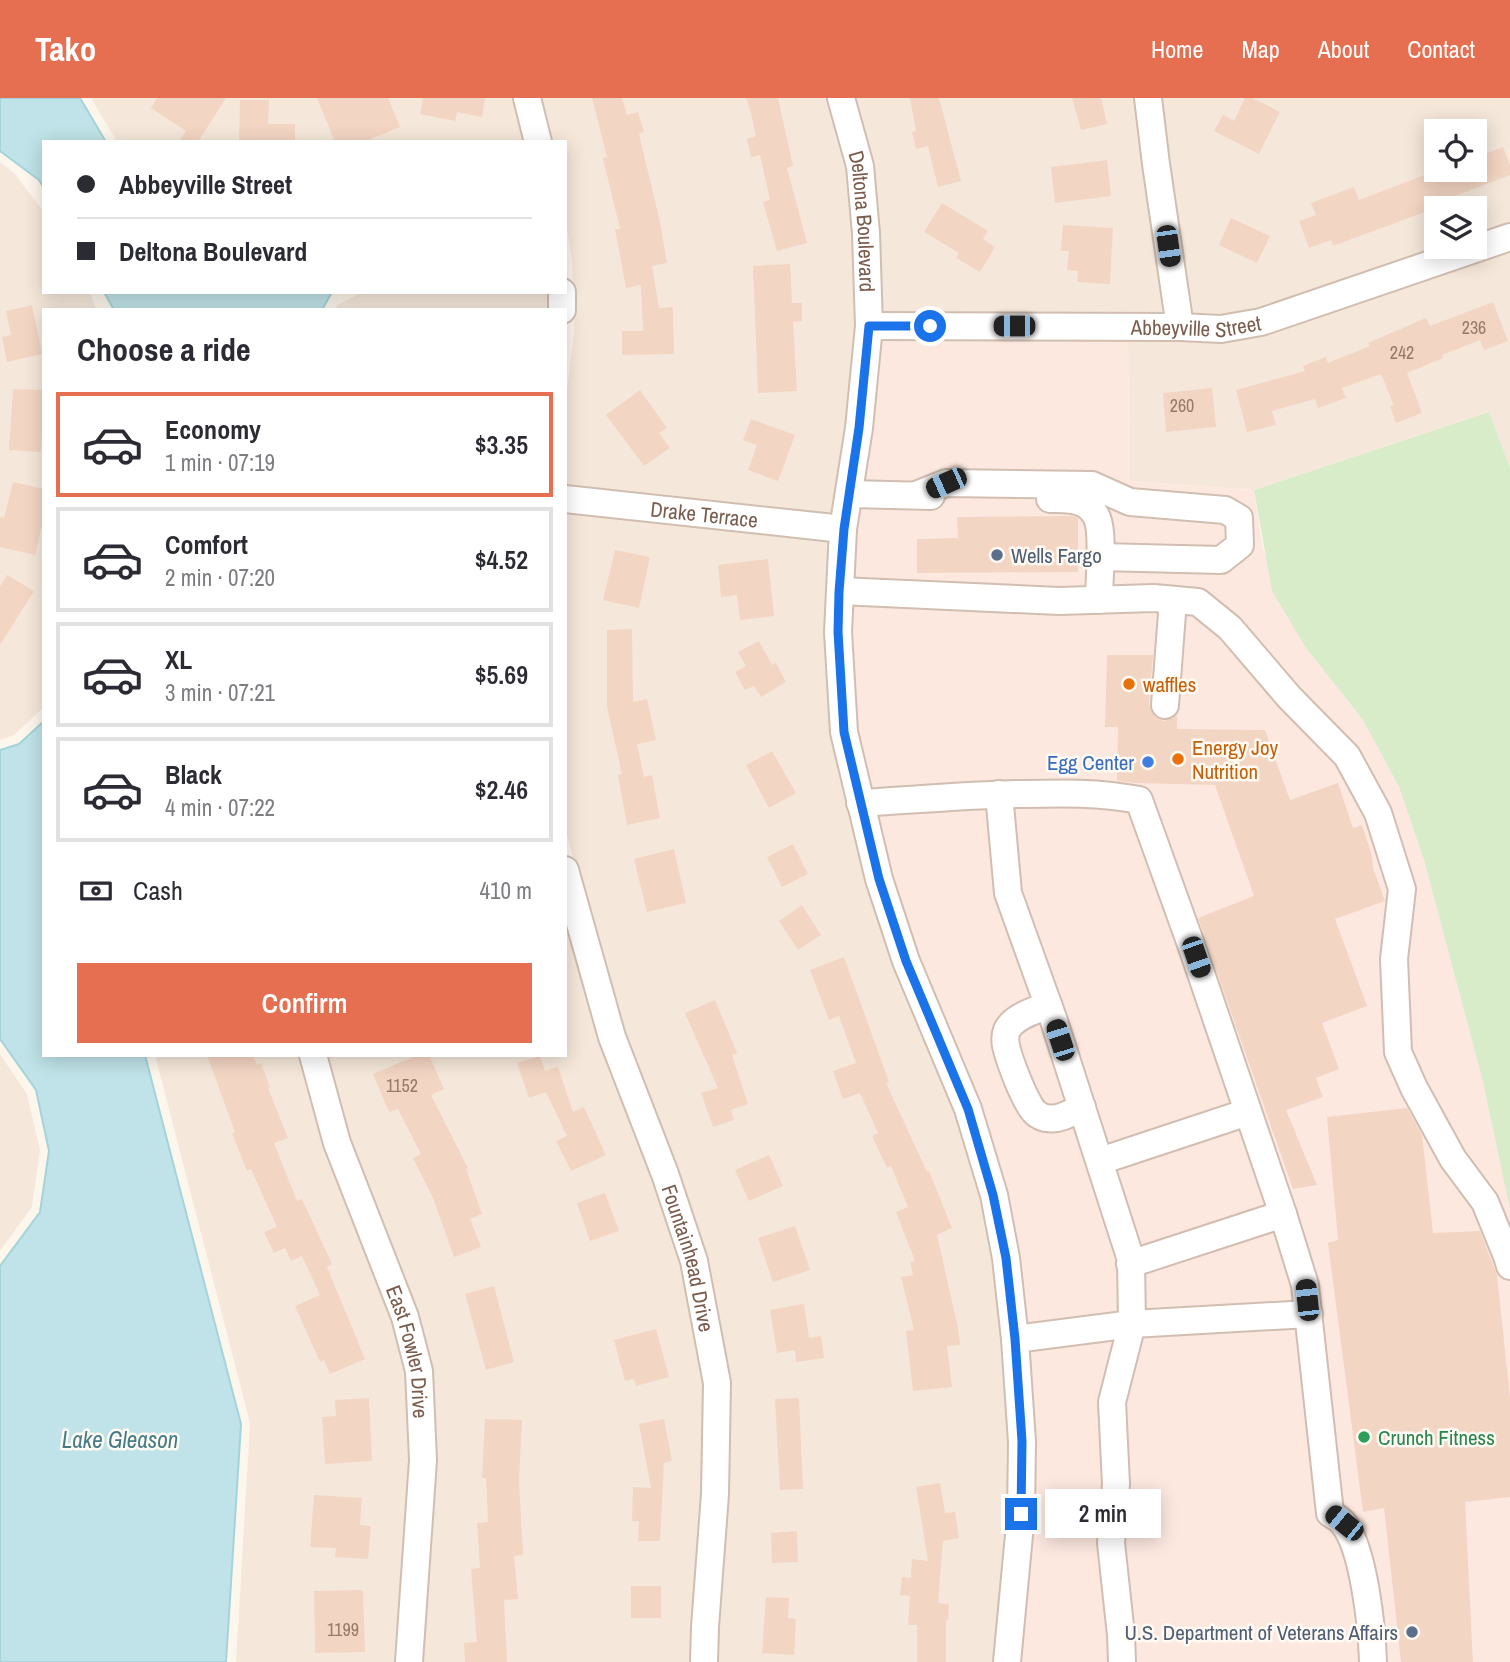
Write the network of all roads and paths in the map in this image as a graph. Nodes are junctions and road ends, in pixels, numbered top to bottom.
1 (527, 98) edge
2 (841, 98) edge
3 (1148, 98) edge
4 (538, 140) edge
5 (1510, 237) edge
6 (869, 326) junction
7 (1180, 327) junction
8 (849, 494) junction
9 (916, 495) junction
10 (567, 499) edge
11 (844, 529) junction
12 (1100, 557) junction
13 (839, 592) junction
14 (1099, 600) junction
15 (1173, 600) junction
16 (1165, 705) dead end
17 (999, 794) junction
18 (860, 803) junction
19 (567, 877) edge
20 (1048, 1005) junction
21 (314, 1057) edge
22 (1082, 1108) junction
23 (1248, 1112) junction
24 (1100, 1161) junction
25 (1283, 1214) junction
26 (1130, 1265) junction
27 (1510, 1266) edge
28 (1309, 1314) junction
29 (1132, 1324) junction
30 (1015, 1339) junction
31 (409, 1662) edge
32 (704, 1662) edge
33 (1007, 1662) edge
34 (1122, 1662) edge
35 (1373, 1662) edge

1 - 4 street
2 - 6 street, Deltona Boulevard
3 - 7 street
5 - 7 street, Abbeyville Street
6 - 7 street, Abbeyville Street
6 - 8 street, Deltona Boulevard
8 - 9 street
8 - 11 street, Deltona Boulevard
9 - 12 street
9 - 12 street
10 - 11 street, Drake Terrace
11 - 13 street, Deltona Boulevard
12 - 14 street
13 - 14 street
13 - 18 street, Deltona Boulevard
14 - 15 street
15 - 16 street
15 - 27 street
17 - 18 street
17 - 20 street
17 - 23 street
18 - 30 street, Deltona Boulevard
19 - 32 street, Fountainhead Drive
20 - 22 street
20 - 22 street
21 - 31 street, East Fowler Drive
22 - 24 street
23 - 24 street
23 - 25 street
24 - 26 street
25 - 26 street
25 - 28 street
26 - 29 street
28 - 29 street
28 - 35 street
29 - 30 street
29 - 34 street
30 - 33 street, Deltona Boulevard

